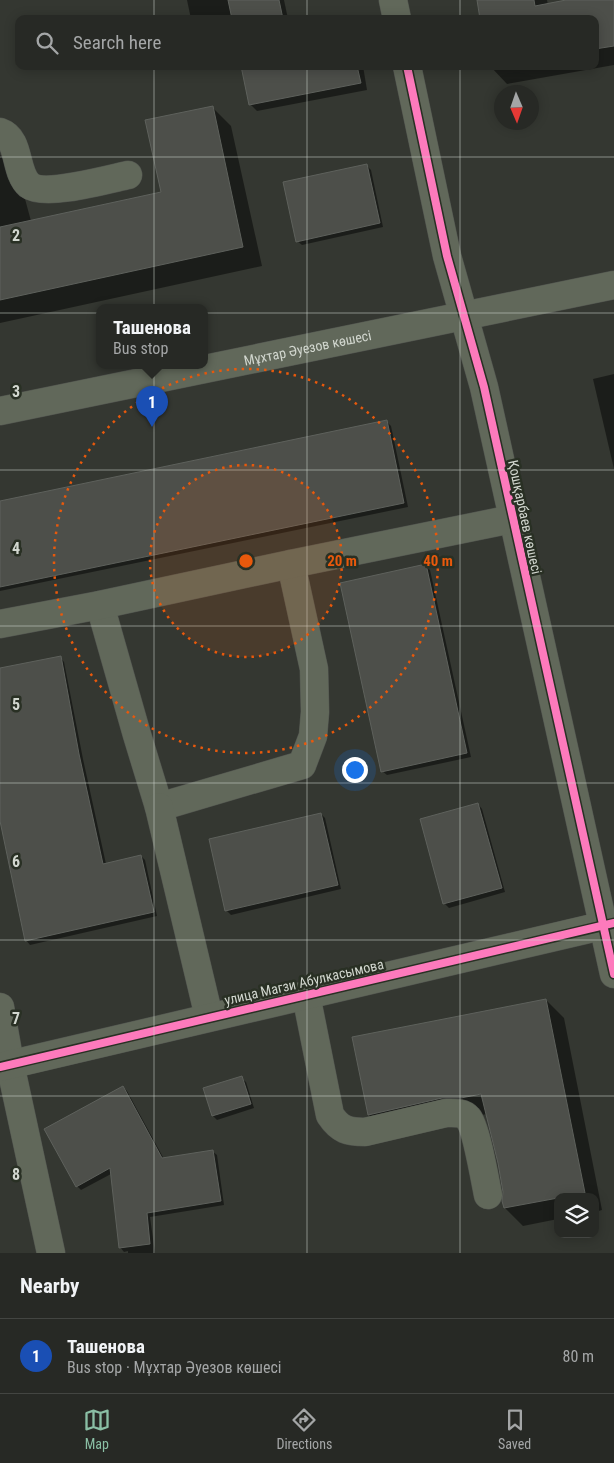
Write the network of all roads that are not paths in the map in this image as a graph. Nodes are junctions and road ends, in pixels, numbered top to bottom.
1 (393, 0) edge
2 (396, 15) edge
3 (408, 70) edge
4 (0, 132) edge
5 (128, 175) dead end
6 (614, 285) edge
7 (463, 317) junction
8 (207, 369) edge
9 (208, 369) edge
10 (0, 411) edge
11 (512, 519) junction
12 (291, 564) junction
13 (100, 605) junction
14 (0, 624) edge
15 (159, 807) junction
16 (609, 924) edge
17 (614, 974) edge
18 (306, 995) junction
19 (0, 1007) edge
20 (209, 1017) junction
21 (5, 1065) edge
22 (488, 1195) dead end
23 (51, 1253) edge

1 - 2 street
3 - 7 street, Қошқарбаев көшесі
4 - 5 street
6 - 7 street, Мұхтар Әуезов көшесі
7 - 9 street, Мұхтар Әуезов көшесі
7 - 11 street, Қошқарбаев көшесі
8 - 10 street, Мұхтар Әуезов көшесі
11 - 12 street
11 - 16 street, Қошқарбаев көшесі
12 - 13 street
12 - 15 street
13 - 14 street
13 - 15 street
15 - 20 street
16 - 17 street, Қошқарбаев көшесі
16 - 18 street, улица Магзи Абулкасымова
18 - 20 street, улица Магзи Абулкасымова
18 - 22 street
19 - 21 street
20 - 21 street, улица Магзи Абулкасымова
21 - 23 street

